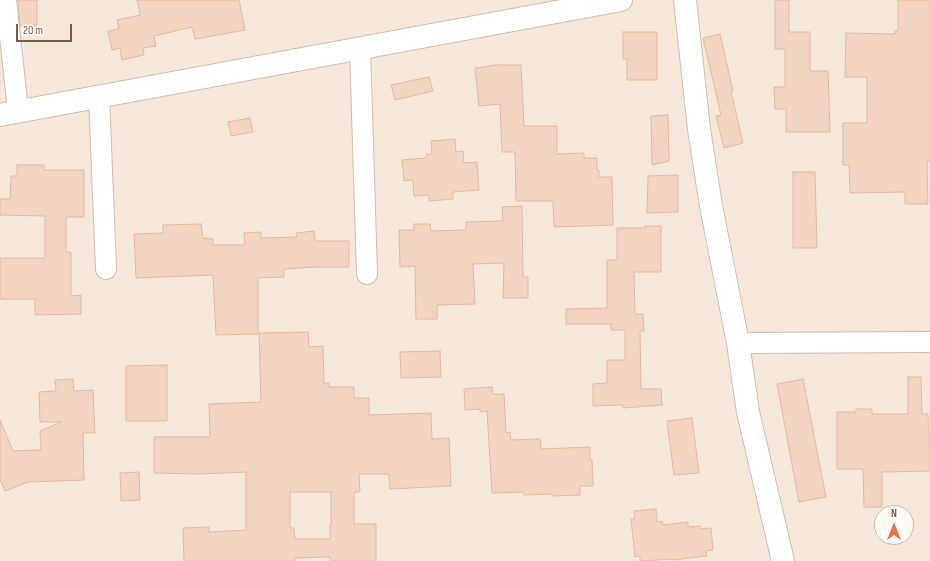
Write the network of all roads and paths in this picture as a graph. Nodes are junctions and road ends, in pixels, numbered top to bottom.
1 (6, 0) edge
2 (621, 0) edge
3 (685, 0) edge
4 (360, 48) junction
5 (99, 96) junction
6 (9, 112) edge
7 (106, 269) dead end
8 (367, 274) dead end
9 (930, 342) edge
10 (738, 344) junction
11 (783, 561) edge

1 - 6 street
2 - 4 street
3 - 10 street
4 - 5 street
4 - 8 street
5 - 6 street
5 - 7 street
9 - 10 street
10 - 11 street

